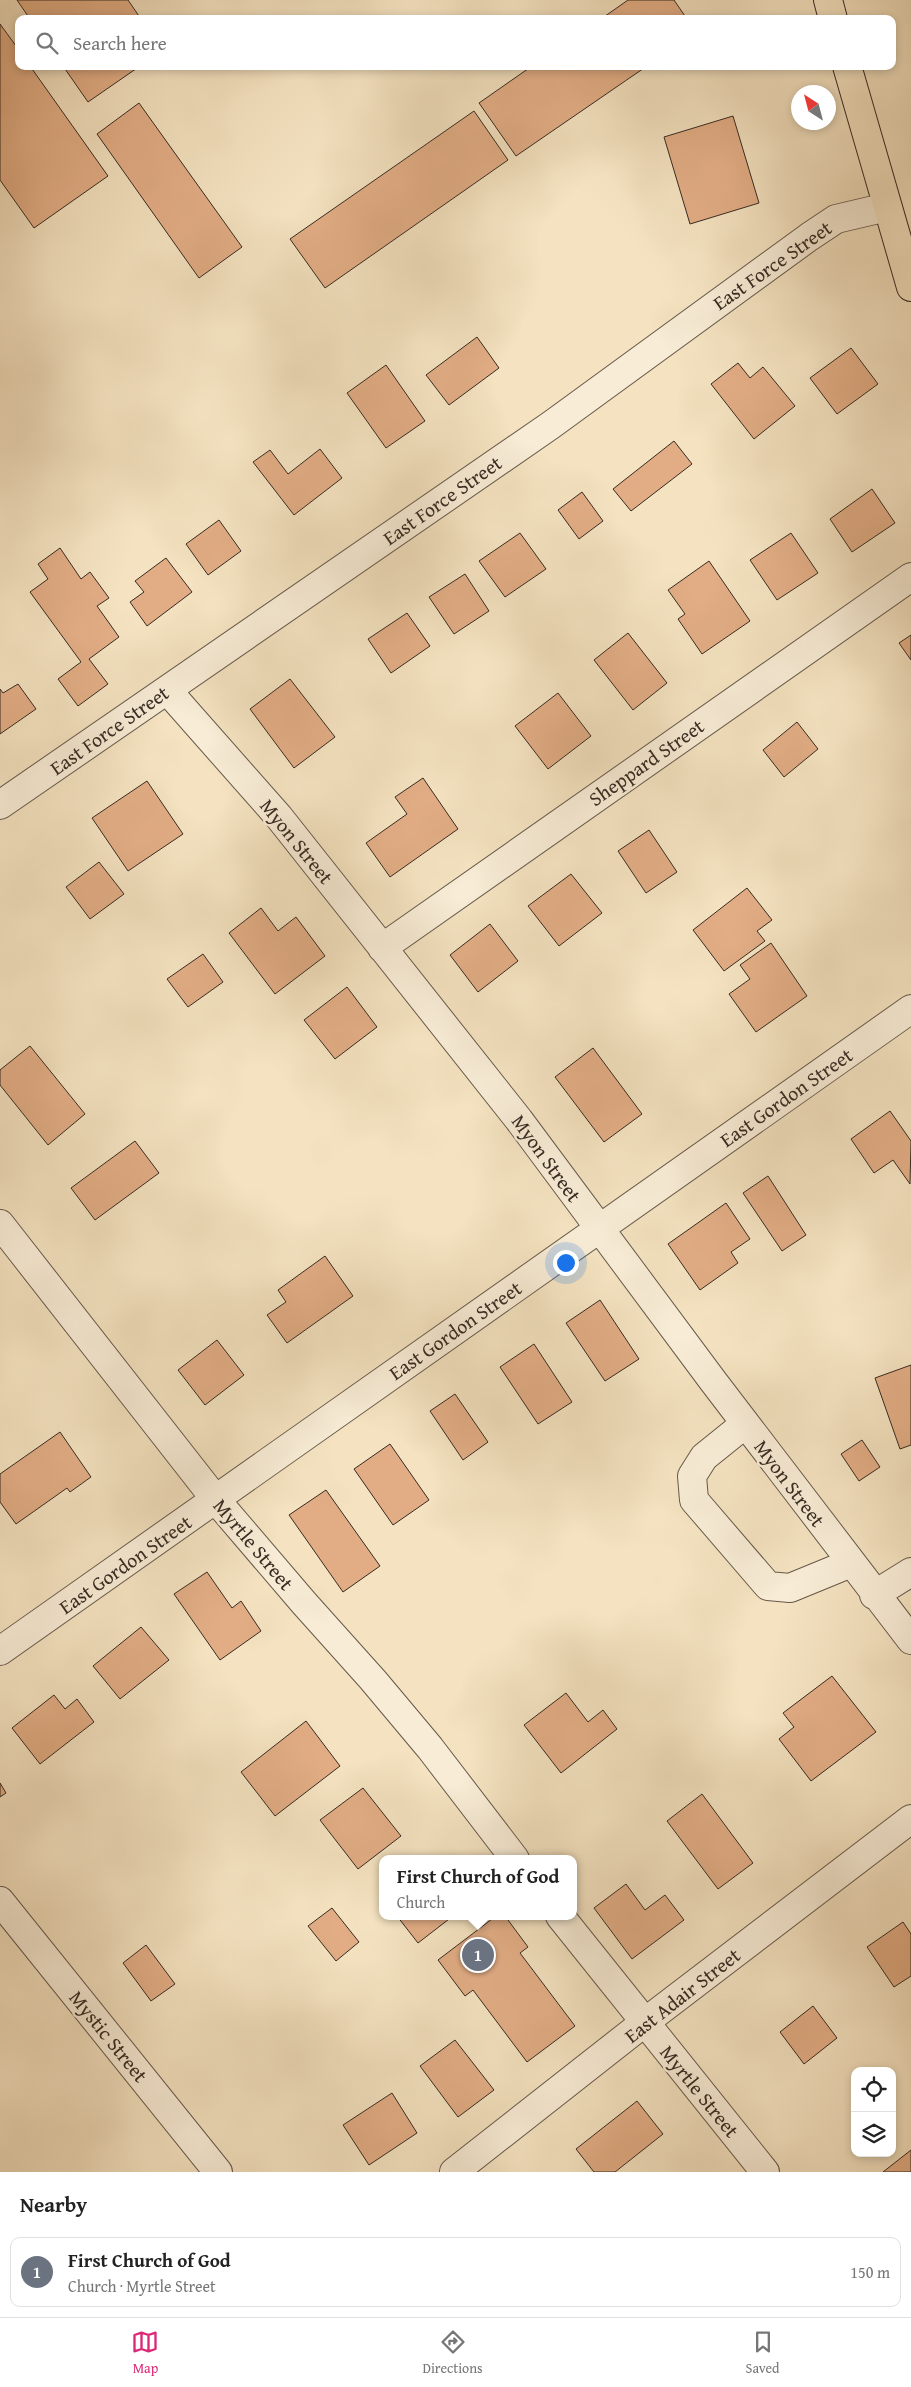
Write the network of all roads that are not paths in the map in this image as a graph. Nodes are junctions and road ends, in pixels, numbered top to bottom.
1 (828, 0) edge
2 (833, 15) edge
3 (848, 70) edge
4 (888, 207) junction
5 (911, 287) edge
6 (911, 577) edge
7 (167, 690) junction
8 (0, 805) edge
9 (382, 948) junction
10 (911, 1009) edge
11 (0, 1224) edge
12 (599, 1228) junction
13 (745, 1424) junction
14 (216, 1500) junction
15 (851, 1563) junction
16 (911, 1572) edge
17 (874, 1595) junction
18 (911, 1640) edge
19 (0, 1651) edge
20 (911, 1819) edge
21 (512, 1855) edge
22 (0, 1901) edge
23 (563, 1920) edge
24 (645, 2022) junction
25 (218, 2172) edge
26 (454, 2172) edge
27 (764, 2172) edge

1 - 2 main road
3 - 4 main road
4 - 5 main road
4 - 7 street, East Force Street
6 - 9 street, Sheppard Street
7 - 8 street, East Force Street
7 - 9 street, Myon Street
9 - 12 street, Myon Street
10 - 12 street, East Gordon Street
11 - 14 street, Myrtle Street
12 - 13 street, Myon Street
12 - 14 street, East Gordon Street
13 - 15 street, Myon Street
13 - 15 street
14 - 19 street, East Gordon Street
14 - 21 street, Myrtle Street
15 - 17 street, Myon Street
16 - 17 street
17 - 18 street, Myon Street
20 - 24 street, East Adair Street
22 - 25 street, Mystic Street
23 - 24 street, Myrtle Street
24 - 26 street, East Adair Street
24 - 27 street, Myrtle Street

